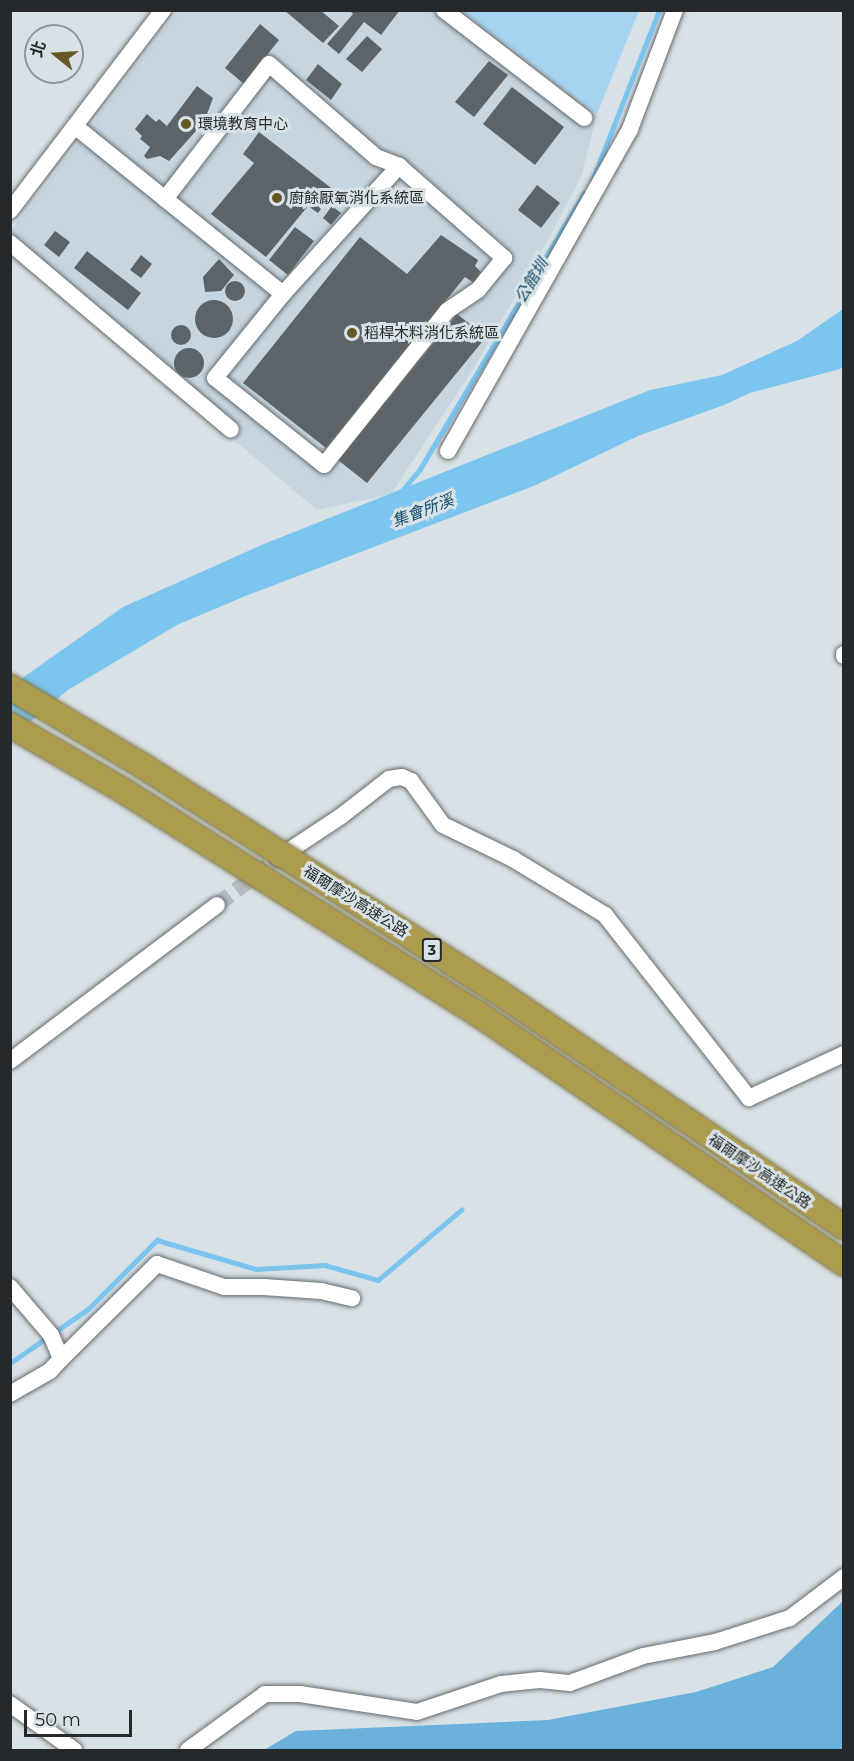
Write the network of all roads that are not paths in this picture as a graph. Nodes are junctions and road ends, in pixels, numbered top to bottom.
1 (163, 10) edge
2 (444, 10) edge
3 (675, 10) edge
4 (584, 117) dead end
5 (76, 127) junction
6 (399, 166) junction
7 (165, 199) junction
8 (10, 211) edge
9 (10, 243) edge
10 (283, 294) junction
11 (231, 430) dead end
12 (448, 451) dead end
13 (10, 687) edge
14 (10, 724) edge
15 (278, 858) tunnel mouth
16 (217, 905) tunnel mouth
17 (843, 1054) edge
18 (10, 1061) edge
19 (843, 1227) edge
20 (843, 1263) edge
21 (10, 1287) edge
22 (352, 1298) dead end
23 (61, 1359) junction
24 (10, 1394) edge
25 (843, 1577) edge
26 (10, 1704) edge
27 (74, 1750) edge
28 (188, 1750) edge

1 - 5 street
2 - 4 street
3 - 12 street
5 - 7 street
5 - 8 street
6 - 7 street
6 - 10 street
6 - 10 street
7 - 10 street
9 - 11 street
13 - 19 highway, 福爾摩沙高速公路 / 3, bridge
14 - 20 highway, 福爾摩沙高速公路 / 3, bridge
15 - 17 street
16 - 18 street
21 - 23 street
22 - 23 street
23 - 24 street
25 - 28 street
26 - 27 street

